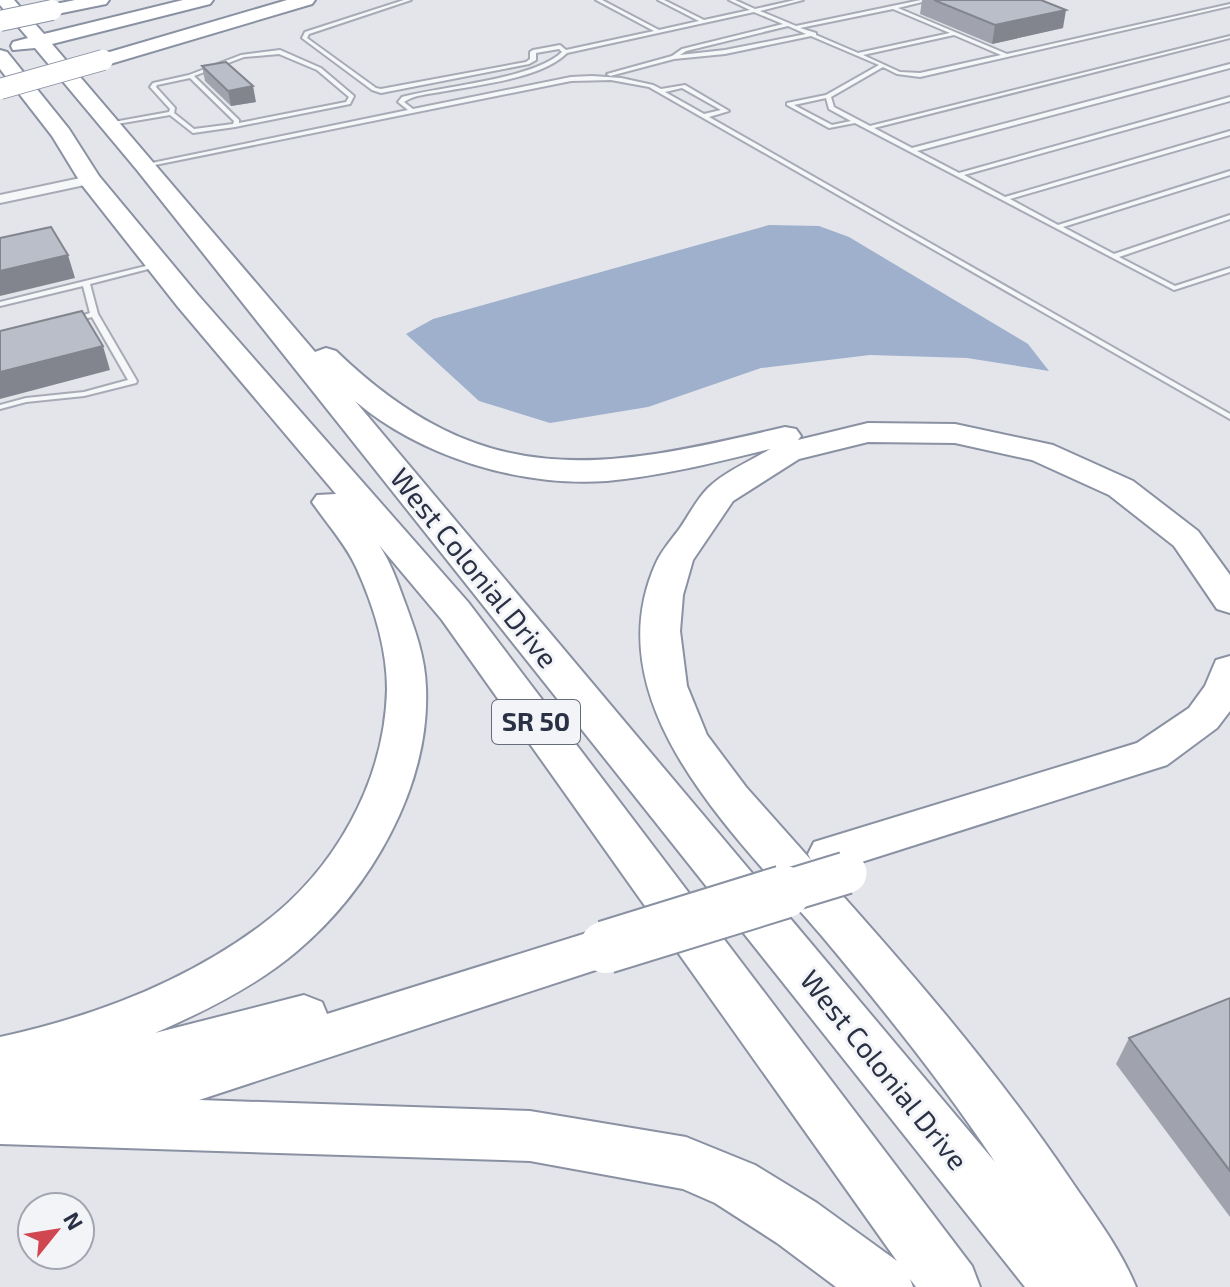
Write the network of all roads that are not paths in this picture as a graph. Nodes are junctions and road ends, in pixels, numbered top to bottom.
1 (5, 0) edge
2 (25, 0) edge
3 (100, 0) edge
4 (204, 0) edge
5 (306, 0) edge
6 (409, 0) edge
7 (598, 0) edge
8 (660, 0) edge
9 (731, 0) edge
10 (801, 0) edge
11 (928, 0) edge
12 (0, 5) edge
13 (1230, 5) edge
14 (893, 7) junction
15 (752, 9) junction
16 (0, 21) edge
17 (705, 22) junction
18 (792, 26) junction
19 (660, 33) junction
20 (954, 33) junction
21 (814, 34) junction
22 (1230, 37) edge
23 (39, 42) junction
24 (565, 52) junction
25 (0, 53) edge
26 (859, 54) junction
27 (1005, 55) junction
28 (103, 57) junction
29 (674, 57) junction
30 (883, 65) junction
31 (1230, 66) edge
32 (191, 76) junction
33 (606, 76) junction
34 (0, 82) edge
35 (0, 89) edge
36 (660, 91) junction
37 (828, 96) junction
38 (1230, 99) edge
39 (412, 111) junction
40 (171, 113) junction
41 (704, 116) junction
42 (856, 121) junction
43 (111, 123) junction
44 (235, 125) junction
45 (869, 128) junction
46 (1230, 133) edge
47 (912, 150) junction
48 (145, 165) junction
49 (104, 168) junction
50 (1230, 173) edge
51 (959, 175) junction
52 (0, 199) edge
53 (1005, 199) junction
54 (1230, 217) edge
55 (1058, 227) junction
56 (204, 238) junction
57 (1114, 256) junction
58 (158, 264) junction
59 (1230, 270) edge
60 (86, 283) junction
61 (188, 301) junction
62 (0, 304) edge
63 (94, 314) junction
64 (67, 321) edge
65 (0, 407) edge
66 (1230, 417) edge
67 (1230, 562) edge
68 (1230, 601) edge
69 (1230, 669) edge
70 (1230, 720) edge
71 (838, 864) junction
72 (0, 1060) edge
73 (6, 1106) edge
74 (884, 1287) edge
75 (951, 1287) edge
76 (1062, 1287) edge
77 (1107, 1287) edge

1 - 23 highway, West Colonial Drive / SR 50
2 - 12 highway
3 - 16 highway, bridge
4 - 23 highway
5 - 28 highway
6 - 24 lane
7 - 19 lane
8 - 17 lane
9 - 15 lane
10 - 15 lane
11 - 14 lane
13 - 27 lane
14 - 18 lane
14 - 20 lane
15 - 17 lane
15 - 18 lane
17 - 19 lane
18 - 21 lane
18 - 29 lane
19 - 24 lane
20 - 26 lane
20 - 27 lane
21 - 26 lane
21 - 29 lane
22 - 45 lane
23 - 25 highway
23 - 43 highway, West Colonial Drive / SR 50
24 - 39 lane
25 - 49 highway, West Colonial Drive / SR 50
26 - 30 lane
27 - 30 lane
28 - 34 highway, bridge
28 - 35 highway, bridge
29 - 33 lane
30 - 37 lane
31 - 47 lane
32 - 40 lane
32 - 44 lane
32 - 44 lane
33 - 36 lane
33 - 39 lane
36 - 41 lane
36 - 41 lane
37 - 42 lane
37 - 42 lane
38 - 51 lane
39 - 48 lane
40 - 43 lane
40 - 44 lane
41 - 66 lane
42 - 45 lane
43 - 48 highway, West Colonial Drive / SR 50
45 - 47 lane
46 - 53 lane
47 - 51 lane
48 - 49 highway
48 - 56 highway, West Colonial Drive / SR 50
49 - 52 street
49 - 56 highway
49 - 58 highway, West Colonial Drive / SR 50
50 - 55 lane
51 - 53 lane
53 - 55 lane
54 - 57 lane
55 - 57 lane
56 - 67 highway
56 - 76 highway, West Colonial Drive / SR 50
57 - 59 lane
58 - 60 lane
58 - 61 highway, West Colonial Drive / SR 50
60 - 62 lane
60 - 63 lane
61 - 72 highway
61 - 75 highway, West Colonial Drive / SR 50
63 - 64 lane
63 - 65 lane
68 - 77 highway
69 - 71 highway
70 - 71 highway
71 - 73 highway, bridge
73 - 74 highway

